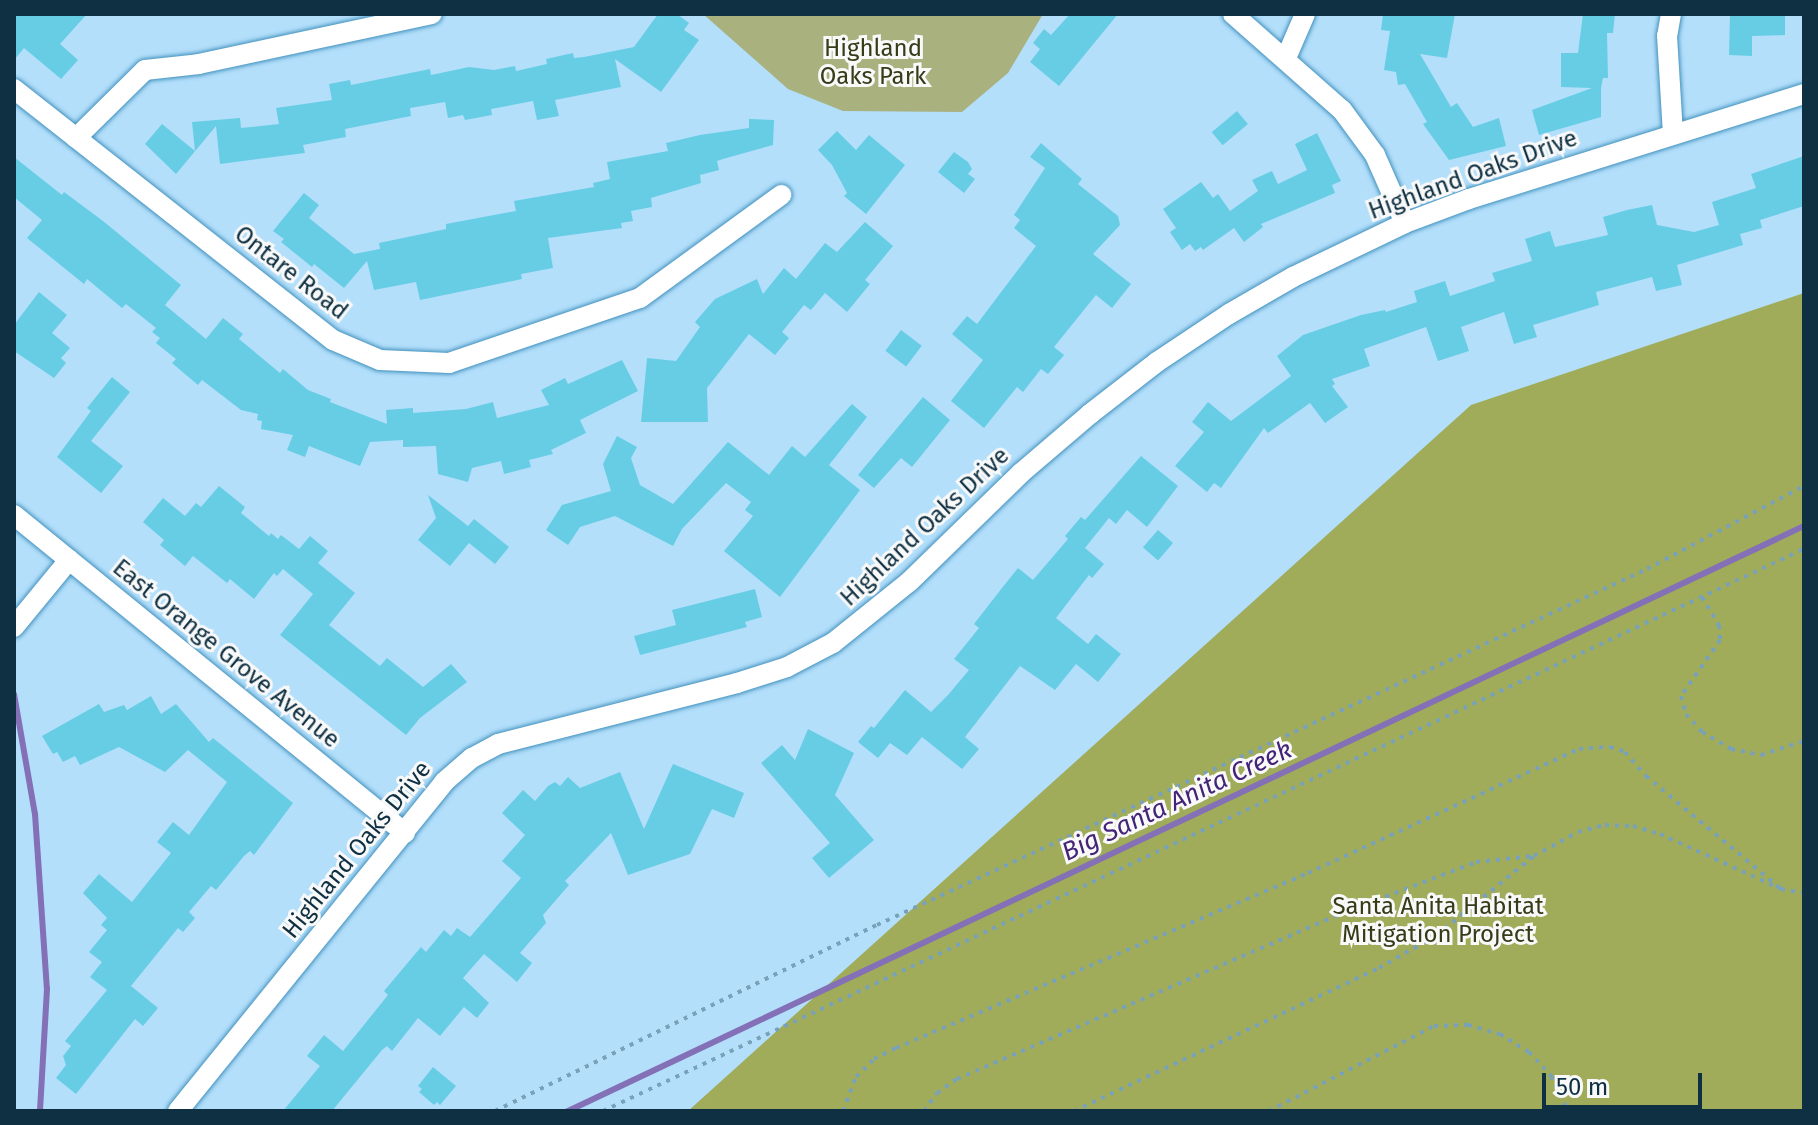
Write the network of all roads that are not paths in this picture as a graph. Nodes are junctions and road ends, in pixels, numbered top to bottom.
1 (432, 14) edge
2 (1233, 14) edge
3 (1305, 14) edge
4 (1671, 14) edge
5 (1286, 58) junction
6 (14, 89) edge
7 (1804, 94) edge
8 (1673, 133) junction
9 (76, 138) junction
10 (781, 195) dead end
11 (1405, 223) junction
12 (14, 515) edge
13 (69, 560) junction
14 (14, 627) edge
15 (405, 833) junction
16 (178, 1111) edge

1 - 9 street
2 - 5 street
3 - 5 street
4 - 8 street
5 - 11 street
6 - 9 street, Ontare Road
7 - 8 street, Highland Oaks Drive
8 - 11 street, Highland Oaks Drive
9 - 10 street, Ontare Road
11 - 15 street, Highland Oaks Drive
12 - 13 street, East Orange Grove Avenue
13 - 14 street
13 - 15 street, East Orange Grove Avenue
15 - 16 street, Highland Oaks Drive

